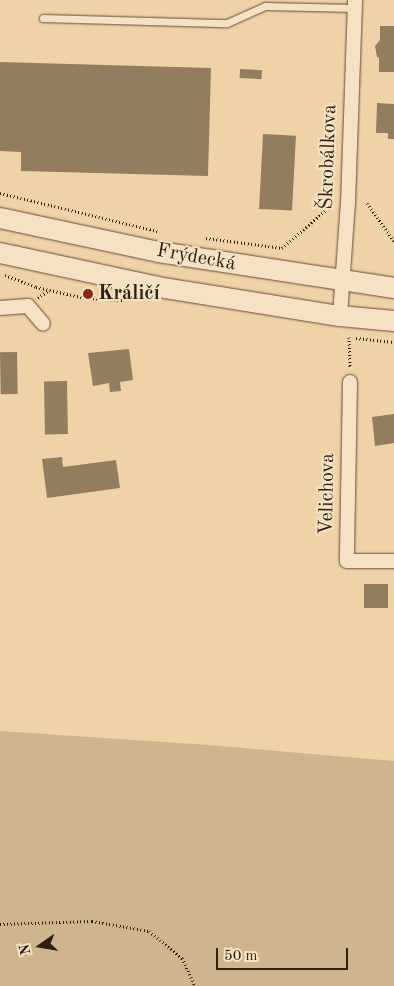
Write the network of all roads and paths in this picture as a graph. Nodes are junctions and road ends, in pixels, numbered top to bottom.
1 (355, 4) edge
2 (44, 18) dead end
3 (0, 193) edge
4 (334, 203) dead end
5 (367, 203) dead end
6 (0, 218) edge
7 (164, 232) dead end
8 (203, 238) dead end
9 (394, 241) edge
10 (0, 253) edge
11 (343, 282) junction
12 (394, 288) edge
13 (0, 308) edge
14 (340, 316) junction
15 (394, 322) edge
16 (43, 324) dead end
17 (394, 342) edge
18 (350, 382) joint
19 (394, 561) edge
20 (0, 924) edge
21 (195, 986) edge

1 - 2 lane
1 - 11 street, Škrobálkova
3 - 7 path
4 - 8 path
5 - 9 path
6 - 11 main road, Frýdecká
10 - 14 main road, Frýdecká
11 - 12 main road, Frýdecká
11 - 14 street, Škrobálkova
13 - 16 street
14 - 15 main road, Frýdecká
17 - 18 path
18 - 19 street, Velichova
20 - 21 path

